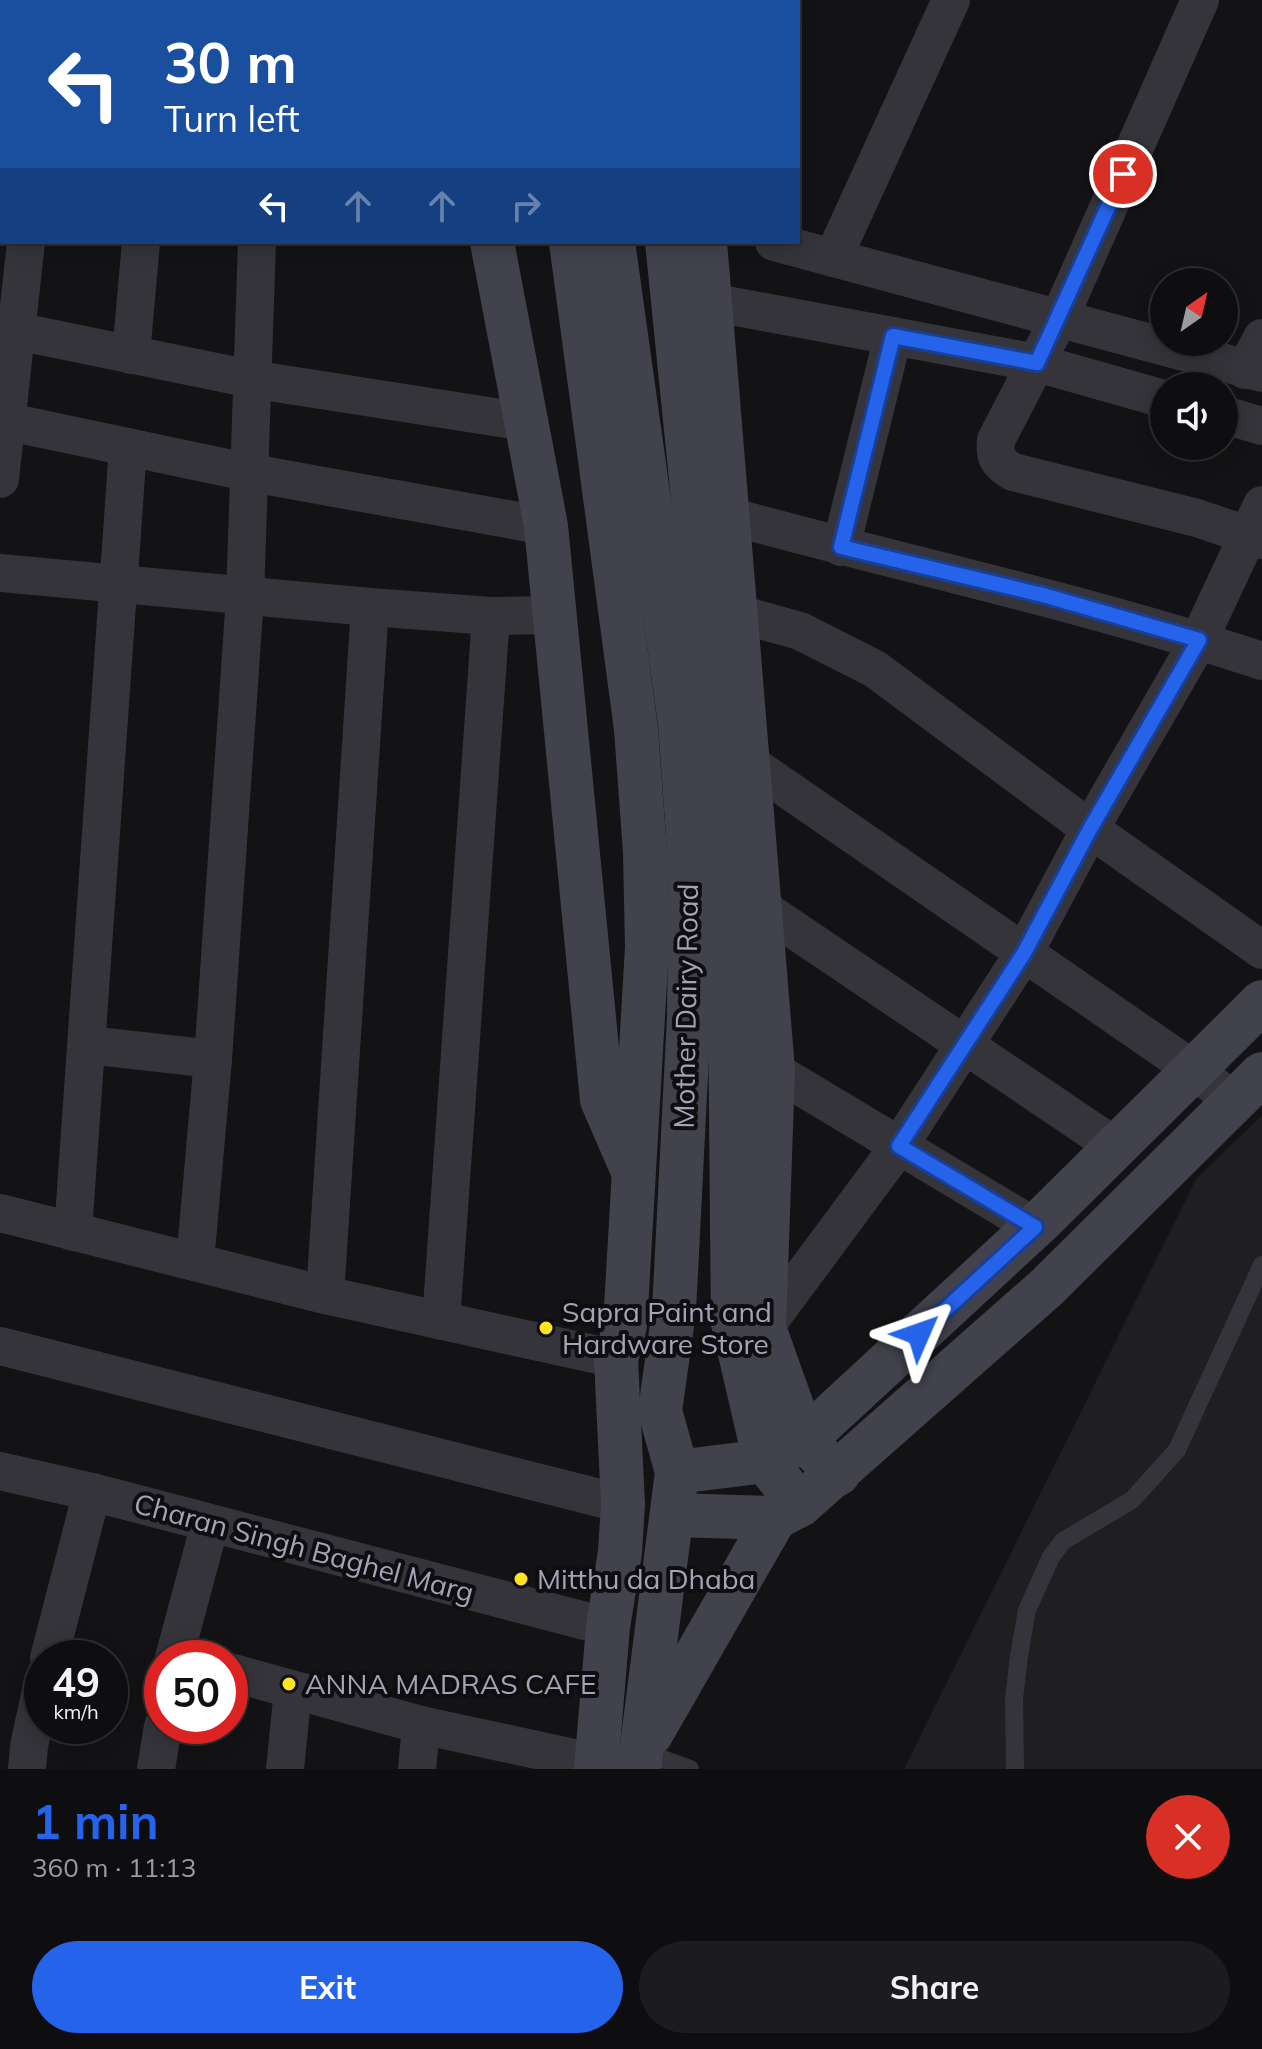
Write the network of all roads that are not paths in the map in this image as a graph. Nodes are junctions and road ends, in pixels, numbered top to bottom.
1 (951, 0) edge
2 (1200, 0) edge
3 (26, 244) edge
4 (141, 244) edge
5 (257, 244) edge
6 (492, 244) edge
7 (571, 244) edge
8 (613, 244) edge
9 (667, 244) edge
10 (705, 244) edge
11 (781, 244) edge
12 (833, 258) junction
13 (710, 302) junction
14 (1059, 319) junction
15 (16, 331) junction
16 (893, 336) junction
17 (131, 355) junction
18 (1256, 360) edge
19 (1037, 363) junction
20 (251, 379) junction
21 (1150, 395) edge
22 (1238, 419) edge
23 (3, 420) edge
24 (526, 422) junction
25 (1262, 426) edge
26 (128, 447) junction
27 (251, 473) junction
28 (0, 479) edge
29 (729, 516) junction
30 (546, 526) junction
31 (1257, 526) edge
32 (841, 547) junction
33 (0, 573) edge
34 (118, 585) junction
35 (245, 597) junction
36 (370, 607) junction
37 (735, 613) junction
38 (554, 615) junction
39 (491, 616) junction
40 (1199, 640) junction
41 (1262, 661) edge
42 (748, 762) junction
43 (1090, 829) junction
44 (759, 906) junction
45 (1262, 950) edge
46 (1024, 953) junction
47 (1262, 1002) edge
48 (964, 1044) junction
49 (88, 1045) junction
50 (213, 1059) junction
51 (773, 1070) junction
52 (1194, 1070) junction
53 (1253, 1093) edge
54 (899, 1146) junction
55 (1116, 1147) junction
56 (636, 1177) junction
57 (0, 1213) edge
58 (1035, 1227) junction
59 (73, 1232) junction
60 (195, 1262) junction
61 (1262, 1265) edge
62 (325, 1295) junction
63 (441, 1321) junction
64 (764, 1328) junction
65 (0, 1346) edge
66 (616, 1359) junction
67 (804, 1440) junction
68 (765, 1461) junction
69 (0, 1471) edge
70 (677, 1472) junction
71 (838, 1474) junction
72 (92, 1492) junction
73 (623, 1504) junction
74 (788, 1512) junction
75 (672, 1515) junction
76 (210, 1524) junction
77 (608, 1627) junction
78 (54, 1640) edge
79 (181, 1640) edge
80 (248, 1677) edge
81 (293, 1690) junction
82 (421, 1725) junction
83 (29, 1744) edge
84 (160, 1744) edge
85 (618, 1763) edge
86 (27, 1769) edge
87 (156, 1769) edge
88 (285, 1769) edge
89 (417, 1769) edge
90 (690, 1769) edge
91 (1015, 1769) edge

1 - 12 street
2 - 14 street
3 - 15 street
4 - 17 street
5 - 20 street
6 - 24 main road
7 - 56 main road, Mother Dairy Road
8 - 70 main road, Mother Dairy Road
9 - 68 main road
10 - 13 main road
11 - 12 street
12 - 14 street
13 - 16 street
13 - 29 main road
14 - 18 street
14 - 19 street
15 - 17 street
15 - 23 street
16 - 19 street
16 - 32 street
17 - 20 street
19 - 21 street
19 - 31 street
20 - 24 street
20 - 27 street
22 - 25 street
23 - 26 street
23 - 28 street
24 - 30 main road
26 - 27 street
26 - 34 street
27 - 30 street
27 - 35 street
29 - 32 street
29 - 37 main road
30 - 38 main road
31 - 40 street
32 - 40 street
33 - 34 street
34 - 35 street
34 - 49 street
35 - 36 street
35 - 50 street
36 - 39 street
36 - 62 street
37 - 42 main road
37 - 43 street
38 - 39 street
38 - 56 main road
39 - 63 street
40 - 41 street
40 - 43 street
42 - 44 main road
42 - 46 street
43 - 45 street
43 - 46 street
44 - 48 street
44 - 51 main road
46 - 48 street
46 - 52 street
47 - 52 main road
48 - 54 street
48 - 55 street
49 - 50 street
49 - 59 street
50 - 60 street
51 - 54 street
51 - 64 main road
52 - 53 street
52 - 55 main road
53 - 71 main road
54 - 58 street
54 - 64 street
55 - 58 main road
56 - 66 main road, Mother Dairy Road
57 - 59 street
58 - 67 main road
59 - 60 street
60 - 62 street
61 - 91 lane
62 - 63 street
63 - 66 street
64 - 67 main road
65 - 73 street
66 - 73 main road, Mother Dairy Road
67 - 68 main road
67 - 71 main road
68 - 70 main road
68 - 74 main road
69 - 72 street, Charan Singh Baghel Marg
70 - 75 main road, Mother Dairy Road
71 - 74 main road
72 - 76 street, Charan Singh Baghel Marg
72 - 78 street
73 - 77 main road, Mother Dairy Road
74 - 75 main road
74 - 85 main road
75 - 85 main road, Mother Dairy Road
76 - 77 street, Charan Singh Baghel Marg
76 - 79 street
77 - 85 main road, Mother Dairy Road
80 - 81 street
81 - 82 street
81 - 88 street
82 - 85 street
82 - 89 street
83 - 86 street
84 - 87 street
85 - 90 lane

